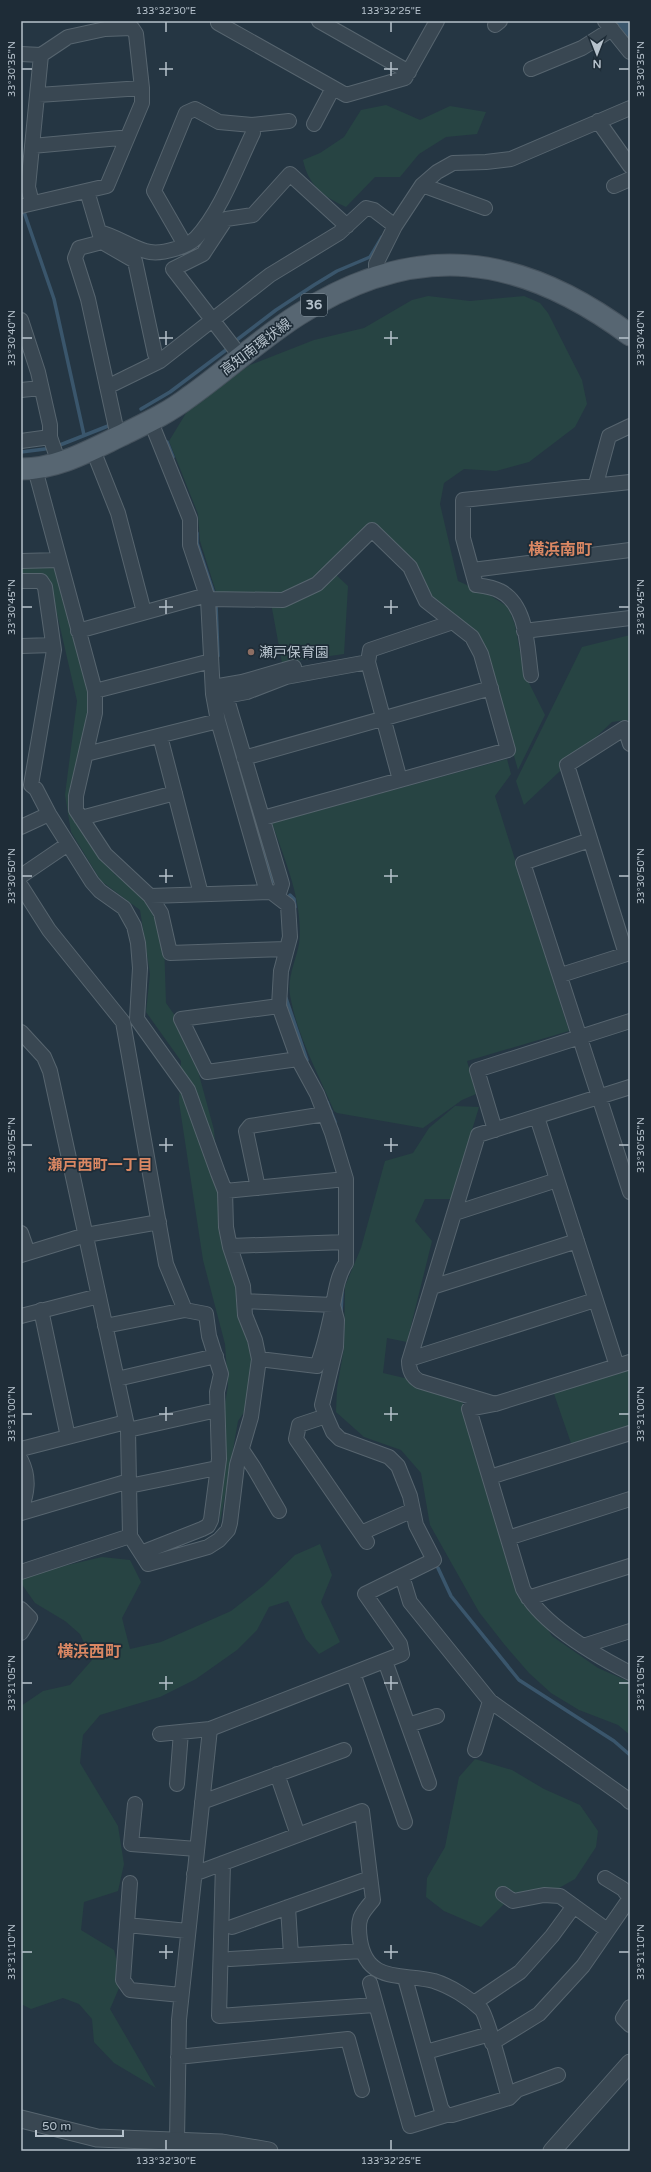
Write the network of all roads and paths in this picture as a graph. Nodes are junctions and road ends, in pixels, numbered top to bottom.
1 (219, 21) edge
2 (319, 21) edge
3 (438, 21) edge
4 (609, 25) edge
5 (630, 52) edge
6 (21, 54) edge
7 (41, 55) junction
8 (531, 69) dead end
9 (409, 72) junction
10 (142, 88) junction
11 (333, 88) junction
12 (38, 95) junction
13 (630, 108) edge
14 (289, 120) dead end
15 (598, 121) junction
16 (314, 124) dead end
17 (252, 125) junction
18 (126, 139) junction
19 (32, 146) junction
20 (630, 166) edge
21 (25, 169) edge
22 (630, 179) edge
23 (422, 185) junction
24 (614, 186) dead end
25 (87, 191) junction
26 (27, 204) edge
27 (485, 208) dead end
28 (347, 226) junction
29 (394, 226) junction
30 (100, 237) junction
31 (183, 246) junction
32 (376, 276) junction
33 (21, 320) edge
34 (212, 320) junction
35 (630, 335) edge
36 (241, 357) junction
37 (160, 361) junction
38 (107, 386) junction
39 (41, 388) junction
40 (21, 390) edge
41 (151, 422) junction
42 (630, 426) edge
43 (50, 437) junction
44 (118, 437) junction
45 (21, 441) edge
46 (94, 450) junction
47 (59, 463) junction
48 (28, 469) edge
49 (630, 482) edge
50 (596, 484) junction
51 (630, 550) edge
52 (59, 560) junction
53 (21, 561) edge
54 (472, 570) junction
55 (21, 581) edge
56 (207, 597) junction
57 (144, 612) junction
58 (630, 618) edge
59 (453, 622) junction
60 (78, 631) junction
61 (524, 631) junction
62 (53, 645) junction
63 (21, 646) edge
64 (336, 660) dead end
65 (211, 661) junction
66 (368, 662) junction
67 (531, 675) dead end
68 (213, 687) junction
69 (491, 688) junction
70 (95, 691) junction
71 (384, 719) junction
72 (218, 721) junction
73 (160, 736) junction
74 (630, 744) edge
75 (86, 754) junction
76 (244, 758) junction
77 (400, 780) junction
78 (26, 786) edge
79 (175, 793) junction
80 (48, 814) junction
81 (81, 818) junction
82 (263, 818) junction
83 (21, 827) edge
84 (590, 840) junction
85 (68, 844) junction
86 (21, 876) edge
87 (21, 886) edge
88 (201, 894) junction
89 (272, 894) junction
90 (150, 896) junction
91 (286, 949) junction
92 (628, 953) edge
93 (561, 975) junction
94 (279, 1006) junction
95 (138, 1018) junction
96 (630, 1021) edge
97 (123, 1022) junction
98 (21, 1032) edge
99 (580, 1037) junction
100 (298, 1059) junction
101 (630, 1087) edge
102 (599, 1097) junction
103 (325, 1114) junction
104 (537, 1117) junction
105 (495, 1130) junction
106 (624, 1156) edge
107 (346, 1179) junction
108 (557, 1180) junction
109 (258, 1188) junction
110 (225, 1191) junction
111 (630, 1192) edge
112 (455, 1213) junction
113 (159, 1222) junction
114 (21, 1233) edge
115 (86, 1234) junction
116 (577, 1241) junction
117 (346, 1242) junction
118 (230, 1246) junction
119 (24, 1254) edge
120 (432, 1287) junction
121 (99, 1296) junction
122 (595, 1300) junction
123 (244, 1301) junction
124 (333, 1305) junction
125 (41, 1310) junction
126 (185, 1310) junction
127 (21, 1316) edge
128 (106, 1326) junction
129 (216, 1356) junction
130 (259, 1359) junction
131 (410, 1359) junction
132 (630, 1362) edge
133 (616, 1366) junction
134 (117, 1379) junction
135 (495, 1404) junction
136 (218, 1410) junction
137 (326, 1416) junction
138 (127, 1426) junction
139 (630, 1433) edge
140 (68, 1437) junction
141 (21, 1450) edge
142 (242, 1450) junction
143 (21, 1460) edge
144 (218, 1468) junction
145 (490, 1478) junction
146 (129, 1484) junction
147 (630, 1499) edge
148 (413, 1510) junction
149 (279, 1511) dead end
150 (21, 1512) edge
151 (130, 1536) junction
152 (508, 1538) junction
153 (141, 1553) junction
154 (630, 1566) edge
155 (21, 1572) edge
156 (402, 1576) junction
157 (528, 1598) junction
158 (21, 1610) edge
159 (630, 1631) edge
160 (21, 1633) edge
161 (583, 1646) junction
162 (385, 1661) junction
163 (353, 1673) junction
164 (630, 1673) edge
165 (490, 1701) junction
166 (437, 1716) dead end
167 (408, 1725) junction
168 (210, 1729) junction
169 (181, 1732) junction
170 (160, 1734) dead end
171 (344, 1750) dead end
172 (475, 1750) dead end
173 (276, 1774) junction
174 (429, 1783) dead end
175 (177, 1784) dead end
176 (202, 1802) junction
177 (630, 1802) edge
178 (135, 1804) dead end
179 (405, 1822) dead end
180 (298, 1835) junction
181 (197, 1849) junction
182 (222, 1863) junction
183 (194, 1874) junction
184 (370, 1878) junction
185 (605, 1878) dead end
186 (130, 1883) dead end
187 (503, 1894) dead end
188 (630, 1897) edge
189 (574, 1906) junction
190 (288, 1907) junction
191 (127, 1925) junction
192 (232, 1927) dead end
193 (607, 1930) junction
194 (188, 1931) junction
195 (362, 1951) junction
196 (291, 1955) junction
197 (230, 1959) dead end
198 (405, 1978) junction
199 (370, 1983) dead end
200 (181, 1995) junction
201 (474, 2003) junction
202 (375, 2005) junction
203 (630, 2007) edge
204 (630, 2025) edge
205 (491, 2038) junction
206 (426, 2052) junction
207 (178, 2057) junction
208 (630, 2064) edge
209 (558, 2075) dead end
210 (362, 2090) dead end
211 (509, 2098) junction
212 (446, 2114) junction
213 (21, 2119) edge
214 (177, 2140) junction
215 (130, 2145) edge
216 (270, 2151) edge
217 (552, 2151) edge

1 - 11 street
2 - 9 street
3 - 9 street
4 - 5 street
4 - 8 street
6 - 7 street
7 - 10 street
7 - 12 street
9 - 11 street
10 - 12 street
10 - 18 street
11 - 16 street
12 - 19 street
13 - 15 street
14 - 17 street
15 - 20 street
15 - 23 street
17 - 31 street
17 - 31 street
18 - 19 street
18 - 25 street
19 - 21 street
21 - 26 street
22 - 24 street
23 - 27 street
23 - 29 street
25 - 26 street
25 - 30 street
28 - 29 street
28 - 34 street
28 - 34 street
29 - 32 street
30 - 31 street
30 - 37 street
30 - 38 street
32 - 35 main road, 高知南環状線 / 36
32 - 36 main road, 高知南環状線 / 36
33 - 39 street
34 - 36 street
34 - 37 street
36 - 41 main road, 高知南環状線 / 36
37 - 38 street
38 - 44 street
39 - 40 street
39 - 43 street
41 - 44 main road, 高知南環状線 / 36
41 - 56 street
42 - 50 street
43 - 45 street
43 - 47 street
44 - 46 main road, 高知南環状線 / 36
46 - 47 main road, 高知南環状線 / 36
46 - 57 street
47 - 48 main road, 高知南環状線 / 36
48 - 52 street
49 - 50 street
50 - 54 street
51 - 54 street
52 - 53 street
52 - 60 street
54 - 61 street
55 - 62 street
56 - 57 street
56 - 59 street
56 - 65 street
57 - 60 street
58 - 61 street
59 - 66 street
59 - 69 street
60 - 70 street
61 - 67 street
62 - 63 street
62 - 78 street
64 - 68 street
65 - 68 street
65 - 70 street
66 - 71 street
66 - 76 street
68 - 72 street
69 - 71 street
69 - 77 street
70 - 75 street
71 - 76 street
71 - 77 street
72 - 73 street
72 - 89 street
73 - 75 street
73 - 79 street
74 - 84 street
75 - 81 street
76 - 82 street
77 - 82 street
78 - 80 street
79 - 81 street
79 - 88 street
80 - 83 street
80 - 85 street
81 - 90 street
82 - 89 street
84 - 92 street
84 - 93 street
85 - 86 street
85 - 95 street
87 - 97 street
88 - 89 street
88 - 90 street
89 - 91 street
90 - 91 street
91 - 94 street
92 - 93 street
93 - 99 street
94 - 100 street
94 - 100 street
95 - 97 street
95 - 110 street
96 - 99 street
97 - 113 street
98 - 115 street
99 - 102 street
99 - 105 street
100 - 103 street
101 - 102 street
102 - 104 street
102 - 106 street
103 - 107 street
103 - 109 street
104 - 105 street
104 - 108 street
105 - 112 street
106 - 111 street
107 - 109 street
107 - 117 street
108 - 112 street
108 - 116 street
109 - 110 street
110 - 118 street
112 - 120 street
113 - 115 street
113 - 126 street
114 - 119 street
115 - 119 street
115 - 121 street
116 - 120 street
116 - 122 street
117 - 118 street
117 - 124 street
118 - 123 street
120 - 131 street
121 - 125 street
121 - 128 street
122 - 131 street
122 - 133 street
123 - 124 street
123 - 130 street
124 - 130 street
124 - 137 street
125 - 127 street
125 - 140 street
126 - 128 street
126 - 129 street
128 - 134 street
129 - 134 street
129 - 136 street
130 - 142 street
131 - 135 street
132 - 133 street
133 - 135 street
134 - 138 street
135 - 145 street
136 - 138 street
136 - 144 street
137 - 148 street
137 - 148 street
138 - 140 street
138 - 146 street
139 - 145 street
140 - 141 street
142 - 149 street
142 - 153 street
143 - 150 street
144 - 146 street
144 - 153 street
145 - 152 street
146 - 150 street
146 - 151 street
147 - 152 street
148 - 156 street
151 - 153 street
151 - 155 street
152 - 157 street
154 - 157 street
156 - 162 street
156 - 165 street
157 - 161 street
158 - 160 street
159 - 161 street
161 - 164 street
162 - 163 street
162 - 167 street
163 - 168 street
163 - 179 street
165 - 172 street
165 - 177 street
166 - 167 street
167 - 174 street
168 - 169 street
168 - 176 street
169 - 170 street
169 - 175 street
171 - 173 street
173 - 176 street
173 - 180 street
176 - 181 street
178 - 181 street
180 - 182 street
180 - 184 street
181 - 183 street
182 - 183 street
182 - 202 street
183 - 194 street
184 - 190 street
184 - 195 street
185 - 188 street
186 - 191 street
187 - 189 street
188 - 193 street
189 - 193 street
189 - 201 street
190 - 192 street
190 - 196 street
191 - 194 street
191 - 200 street
193 - 205 street
194 - 200 street
195 - 196 street
195 - 198 street
196 - 197 street
198 - 201 street
198 - 206 street
199 - 202 street
200 - 207 street
201 - 205 street
202 - 212 street
203 - 204 street
205 - 206 street
205 - 211 street
206 - 212 street
207 - 210 street
207 - 214 street
208 - 217 street
209 - 211 street
211 - 212 street
213 - 215 street
214 - 215 street
214 - 216 street

